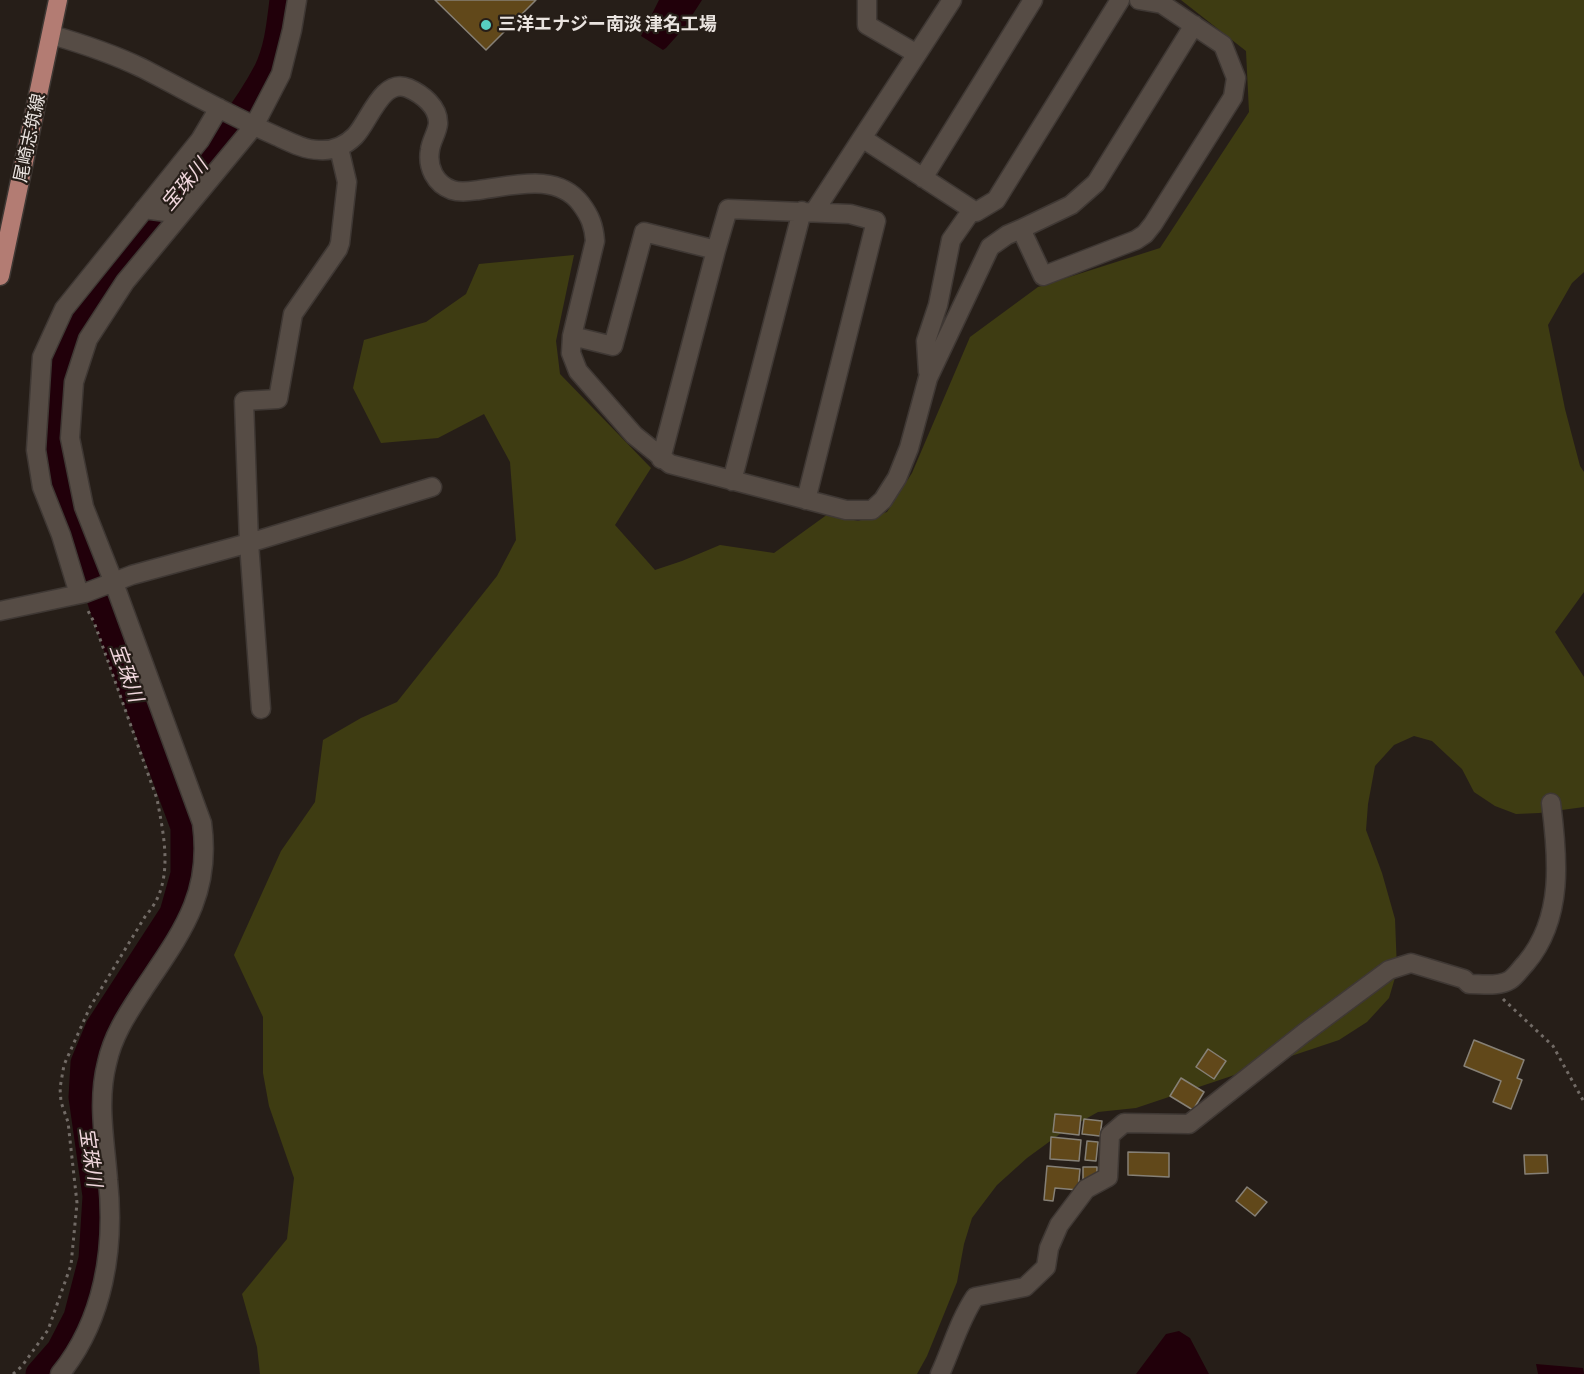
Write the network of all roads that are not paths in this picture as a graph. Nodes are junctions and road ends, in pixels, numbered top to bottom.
1 (58, 0) edge
2 (297, 0) edge
3 (867, 0) edge
4 (952, 0) edge
5 (1033, 0) edge
6 (1139, 0) edge
7 (1118, 1) edge
8 (1194, 25) junction
9 (52, 35) junction
10 (917, 54) junction
11 (221, 109) junction
12 (251, 125) junction
13 (862, 138) junction
14 (339, 148) junction
15 (923, 178) junction
16 (144, 209) junction
17 (972, 210) junction
18 (808, 212) junction
19 (181, 214) junction
20 (1021, 229) junction
21 (716, 249) junction
22 (0, 276) edge
23 (572, 336) junction
24 (928, 378) junction
25 (661, 459) junction
26 (732, 481) junction
27 (432, 487) dead end
28 (806, 500) junction
29 (249, 543) junction
30 (111, 584) junction
31 (82, 593) junction
32 (0, 610) edge
33 (261, 709) dead end
34 (1551, 803) dead end
35 (60, 1374) edge
36 (940, 1374) edge

1 - 9 main road, 尾崎志筑線
2 - 12 street
3 - 10 street
4 - 10 street
5 - 15 street
6 - 8 street
7 - 17 street
8 - 20 street
8 - 20 street
9 - 11 street
9 - 22 main road, 尾崎志筑線
10 - 13 street
11 - 12 street
11 - 16 street
12 - 14 street
12 - 19 street
13 - 15 street
13 - 18 street
14 - 23 street
14 - 29 street
15 - 17 street
16 - 19 street
16 - 31 street
17 - 24 street
18 - 21 street
18 - 26 street
18 - 28 street
19 - 30 street
20 - 24 street
21 - 23 street
21 - 25 street
23 - 25 street
24 - 28 street
25 - 26 street
26 - 28 street
27 - 29 street
29 - 30 street
29 - 33 street
30 - 31 street
30 - 35 street
31 - 32 street
34 - 36 street

